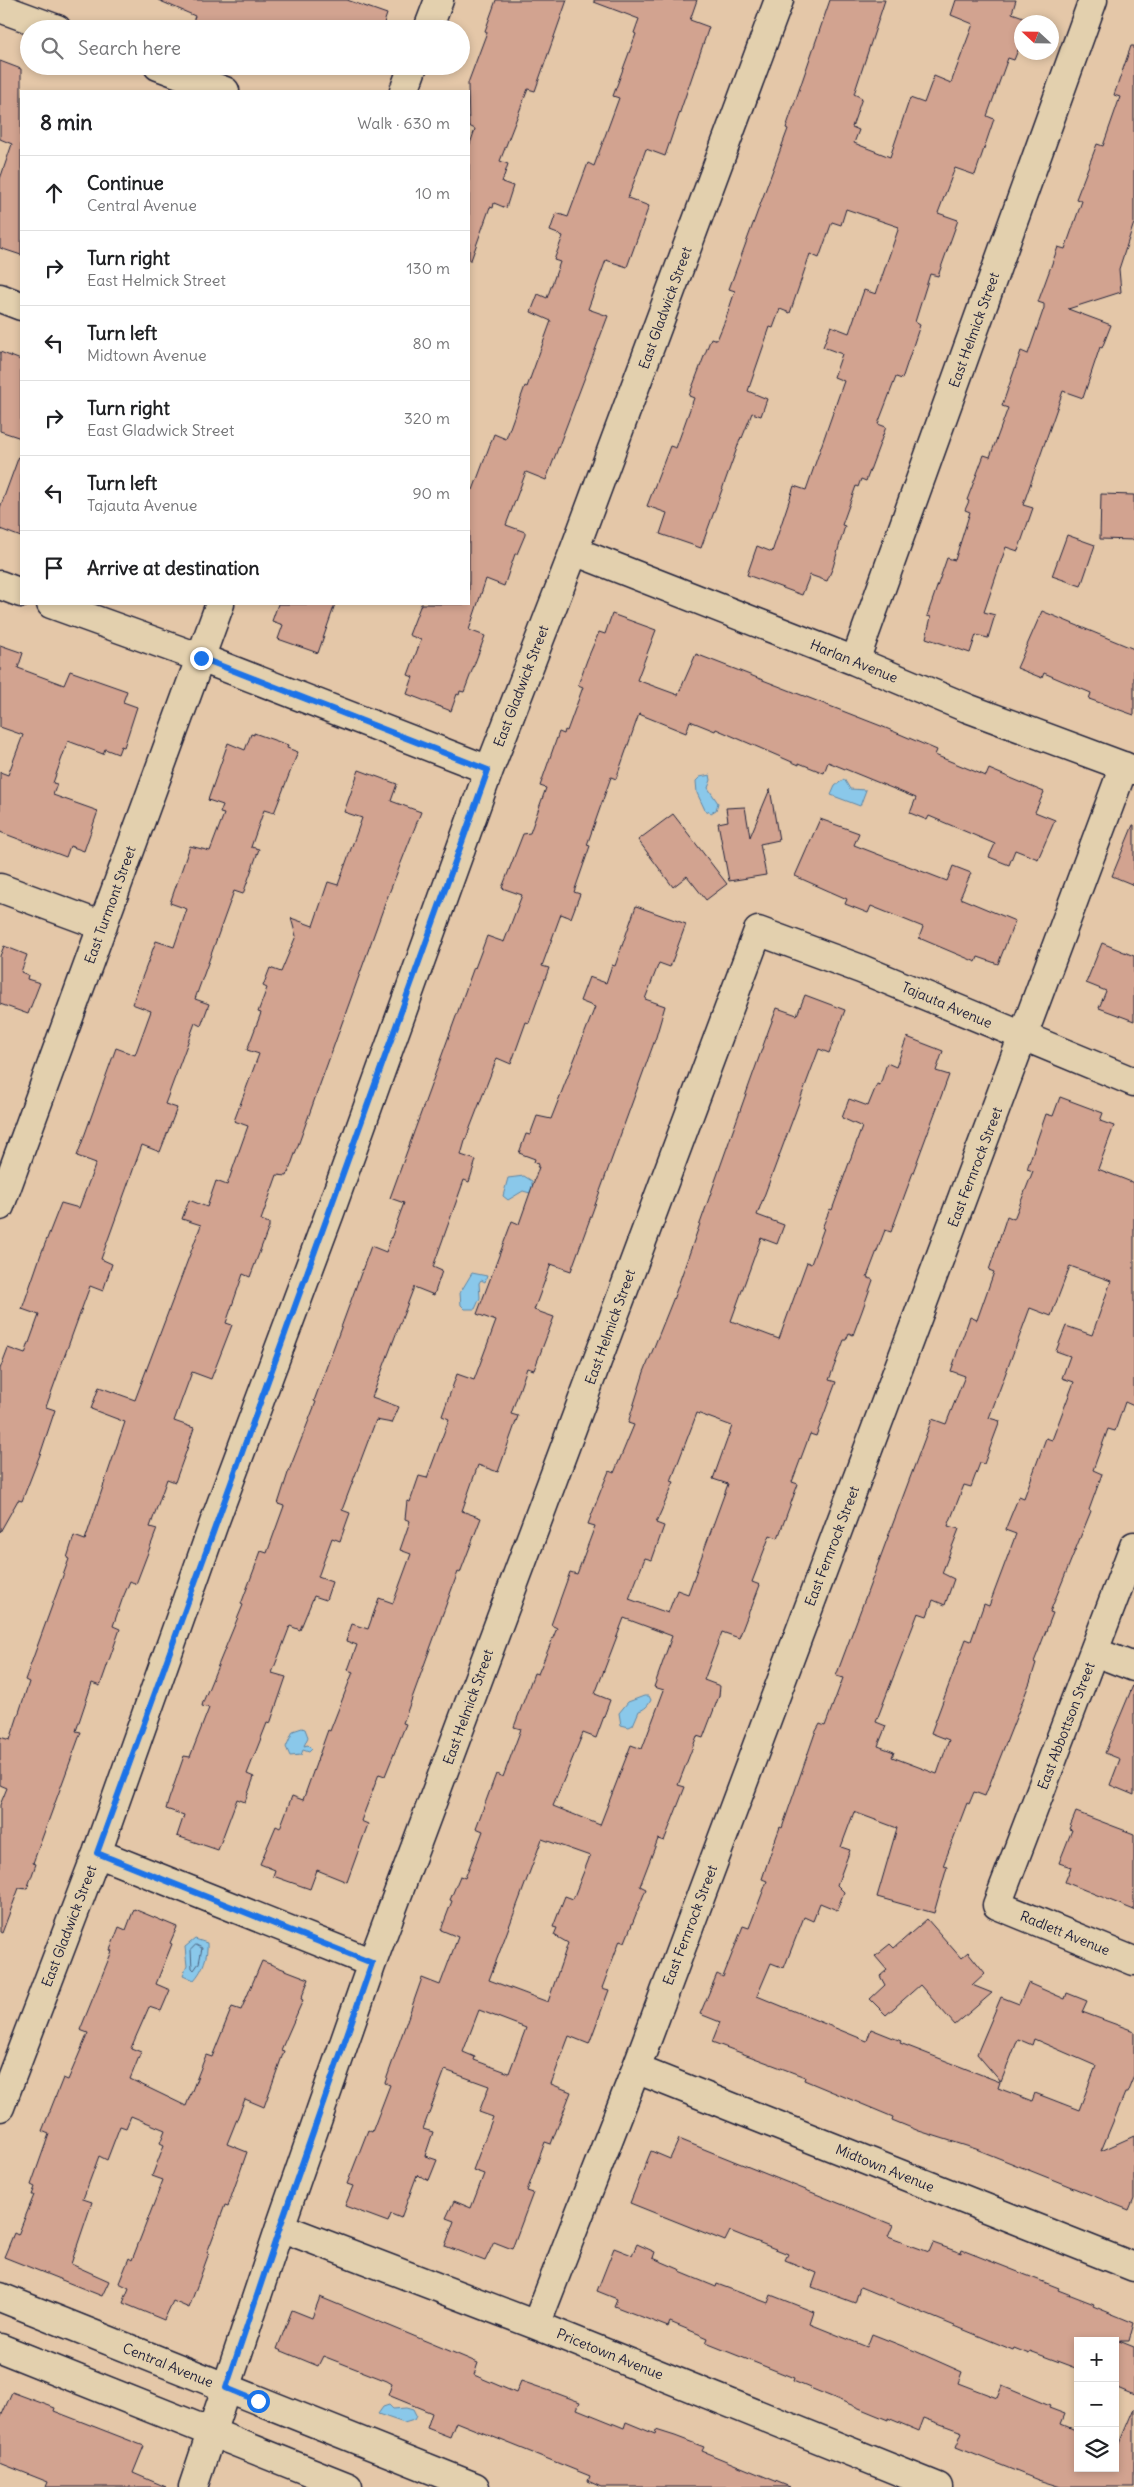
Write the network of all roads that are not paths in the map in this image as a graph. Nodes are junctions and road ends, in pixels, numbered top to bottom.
1 (439, 0) edge
2 (779, 0) edge
3 (1094, 0) edge
4 (0, 8) edge
5 (33, 20) edge
6 (431, 20) edge
7 (182, 75) edge
8 (410, 75) edge
9 (222, 90) edge
10 (404, 90) edge
11 (0, 298) edge
12 (20, 306) edge
13 (574, 551) junction
14 (0, 585) edge
15 (20, 593) edge
16 (54, 605) edge
17 (220, 605) edge
18 (201, 658) junction
19 (855, 661) junction
20 (1129, 768) edge
21 (488, 770) junction
22 (0, 888) edge
23 (103, 926) junction
24 (758, 931) joint
25 (1024, 1037) junction
26 (1134, 1082) edge
27 (0, 1204) edge
28 (1134, 1546) edge
29 (1095, 1652) junction
30 (1134, 1667) edge
31 (97, 1853) junction
32 (997, 1905) joint
33 (1134, 1961) edge
34 (372, 1963) junction
35 (636, 2069) junction
36 (0, 2107) edge
37 (280, 2227) junction
38 (1134, 2267) edge
39 (0, 2297) edge
40 (536, 2325) junction
41 (0, 2348) edge
42 (226, 2388) junction
43 (212, 2432) junction
44 (193, 2487) edge
45 (348, 2487) edge
46 (475, 2487) edge
47 (938, 2487) edge

1 - 6 street
2 - 13 street, East Gladwick Street
3 - 19 street, East Helmick Street
4 - 5 street
7 - 9 street
8 - 10 street
11 - 12 street
13 - 19 street, Harlan Avenue
13 - 21 street, East Gladwick Street
14 - 15 street
16 - 18 street
17 - 18 street, East Turmont Street
18 - 21 street
18 - 23 street, East Turmont Street
19 - 20 street, Harlan Avenue
20 - 25 street, East Fernrock Street
21 - 31 street, East Gladwick Street
22 - 23 street
23 - 27 street, East Turmont Street
24 - 25 street, Tajauta Avenue
24 - 34 street, East Helmick Street
25 - 26 street, Tajauta Avenue
25 - 35 street, East Fernrock Street
28 - 29 street, East Abbottson Street
29 - 30 street
29 - 32 street, East Abbottson Street
31 - 34 street
31 - 36 street, East Gladwick Street
32 - 33 street, Radlett Avenue
34 - 37 street, East Helmick Street
35 - 38 street, Midtown Avenue
35 - 40 street, East Fernrock Street
37 - 40 street, Pricetown Avenue
37 - 42 street, East Helmick Street
39 - 42 street, Central Avenue
40 - 47 street, Pricetown Avenue
41 - 43 street
42 - 43 street, East Helmick Street
42 - 46 street, Central Avenue
43 - 44 street, East Helmick Street
43 - 45 street

